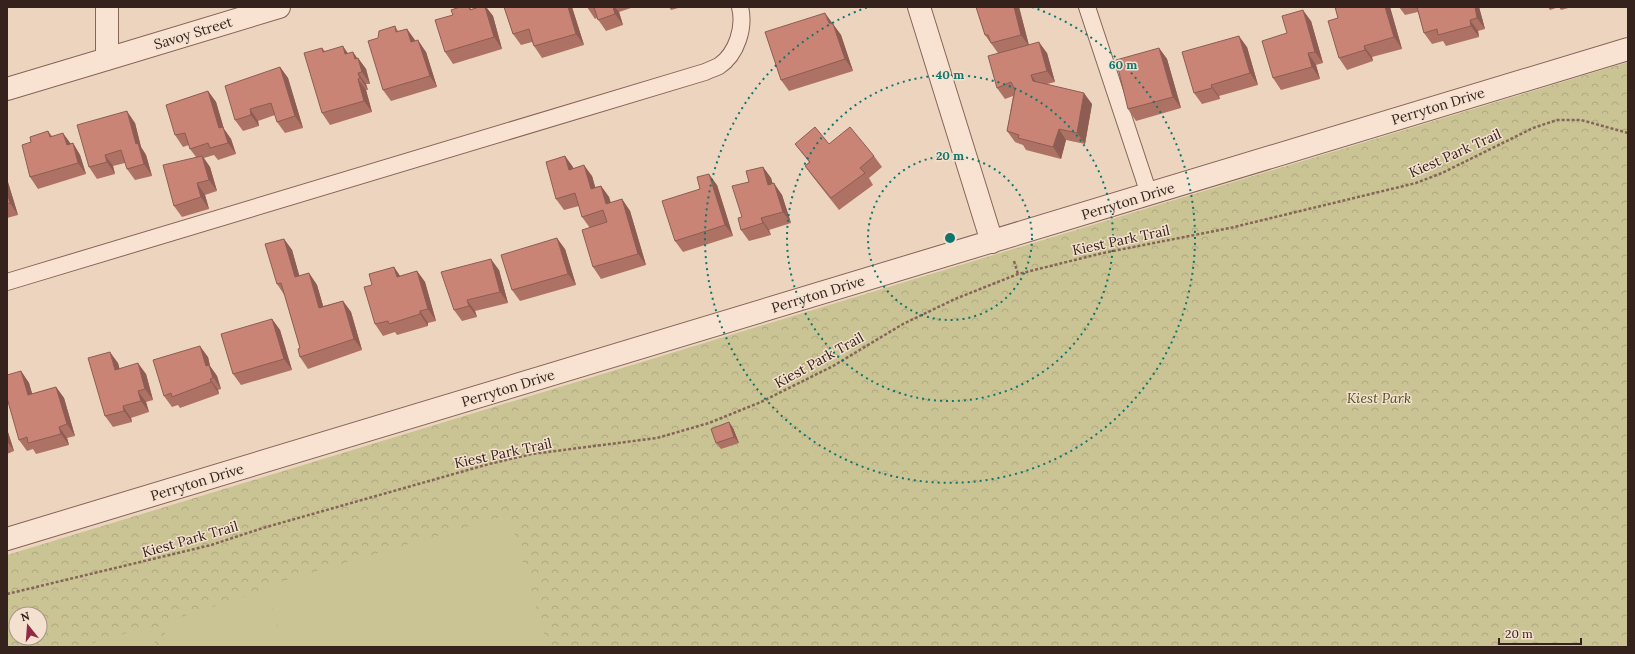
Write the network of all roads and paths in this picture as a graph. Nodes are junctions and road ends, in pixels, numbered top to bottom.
1 (107, 7) edge
2 (279, 7) edge
3 (740, 7) edge
4 (919, 7) edge
5 (1087, 7) edge
6 (1628, 49) edge
7 (107, 59) junction
8 (7, 89) edge
9 (1628, 133) edge
10 (1150, 194) junction
11 (992, 242) junction
12 (1011, 254) dead end
13 (1018, 274) junction
14 (7, 282) edge
15 (7, 539) edge
16 (7, 594) edge

1 - 7 street
2 - 7 street, Savoy Street
3 - 14 lane
4 - 11 street
5 - 10 lane
6 - 10 street, Perryton Drive
7 - 8 street, Savoy Street
9 - 13 path, Kiest Park Trail
10 - 11 street, Perryton Drive
11 - 15 street, Perryton Drive
12 - 13 path
13 - 16 path, Kiest Park Trail

